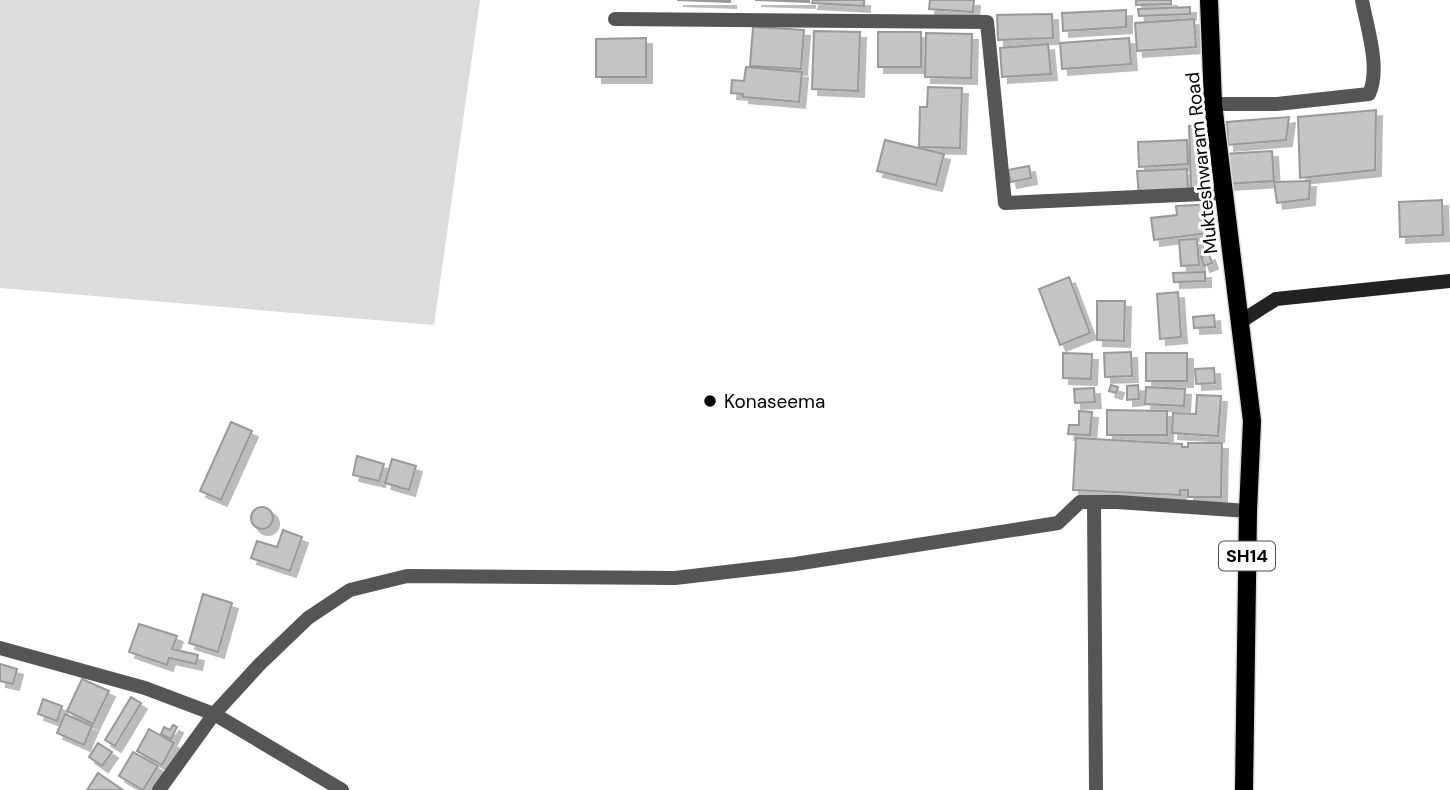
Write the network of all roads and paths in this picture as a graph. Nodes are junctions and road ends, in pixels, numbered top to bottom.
1 (1209, 0) edge
2 (1362, 0) edge
3 (615, 19) dead end
4 (1213, 104) junction
5 (1224, 193) junction
6 (1450, 281) edge
7 (1240, 322) junction
8 (1094, 502) junction
9 (1248, 511) junction
10 (0, 648) edge
11 (214, 714) junction
12 (159, 790) edge
13 (342, 790) edge
14 (1096, 790) edge
15 (1244, 790) edge

1 - 4 main road, Mukteshwaram Road / SH14
2 - 4 street
3 - 5 street
4 - 5 main road, Mukteshwaram Road / SH14
5 - 7 main road, Mukteshwaram Road / SH14
6 - 7 street
7 - 9 main road, SH14
8 - 9 street
8 - 11 street
8 - 14 street
9 - 15 main road, SH14
10 - 11 street
11 - 12 street
11 - 13 street

